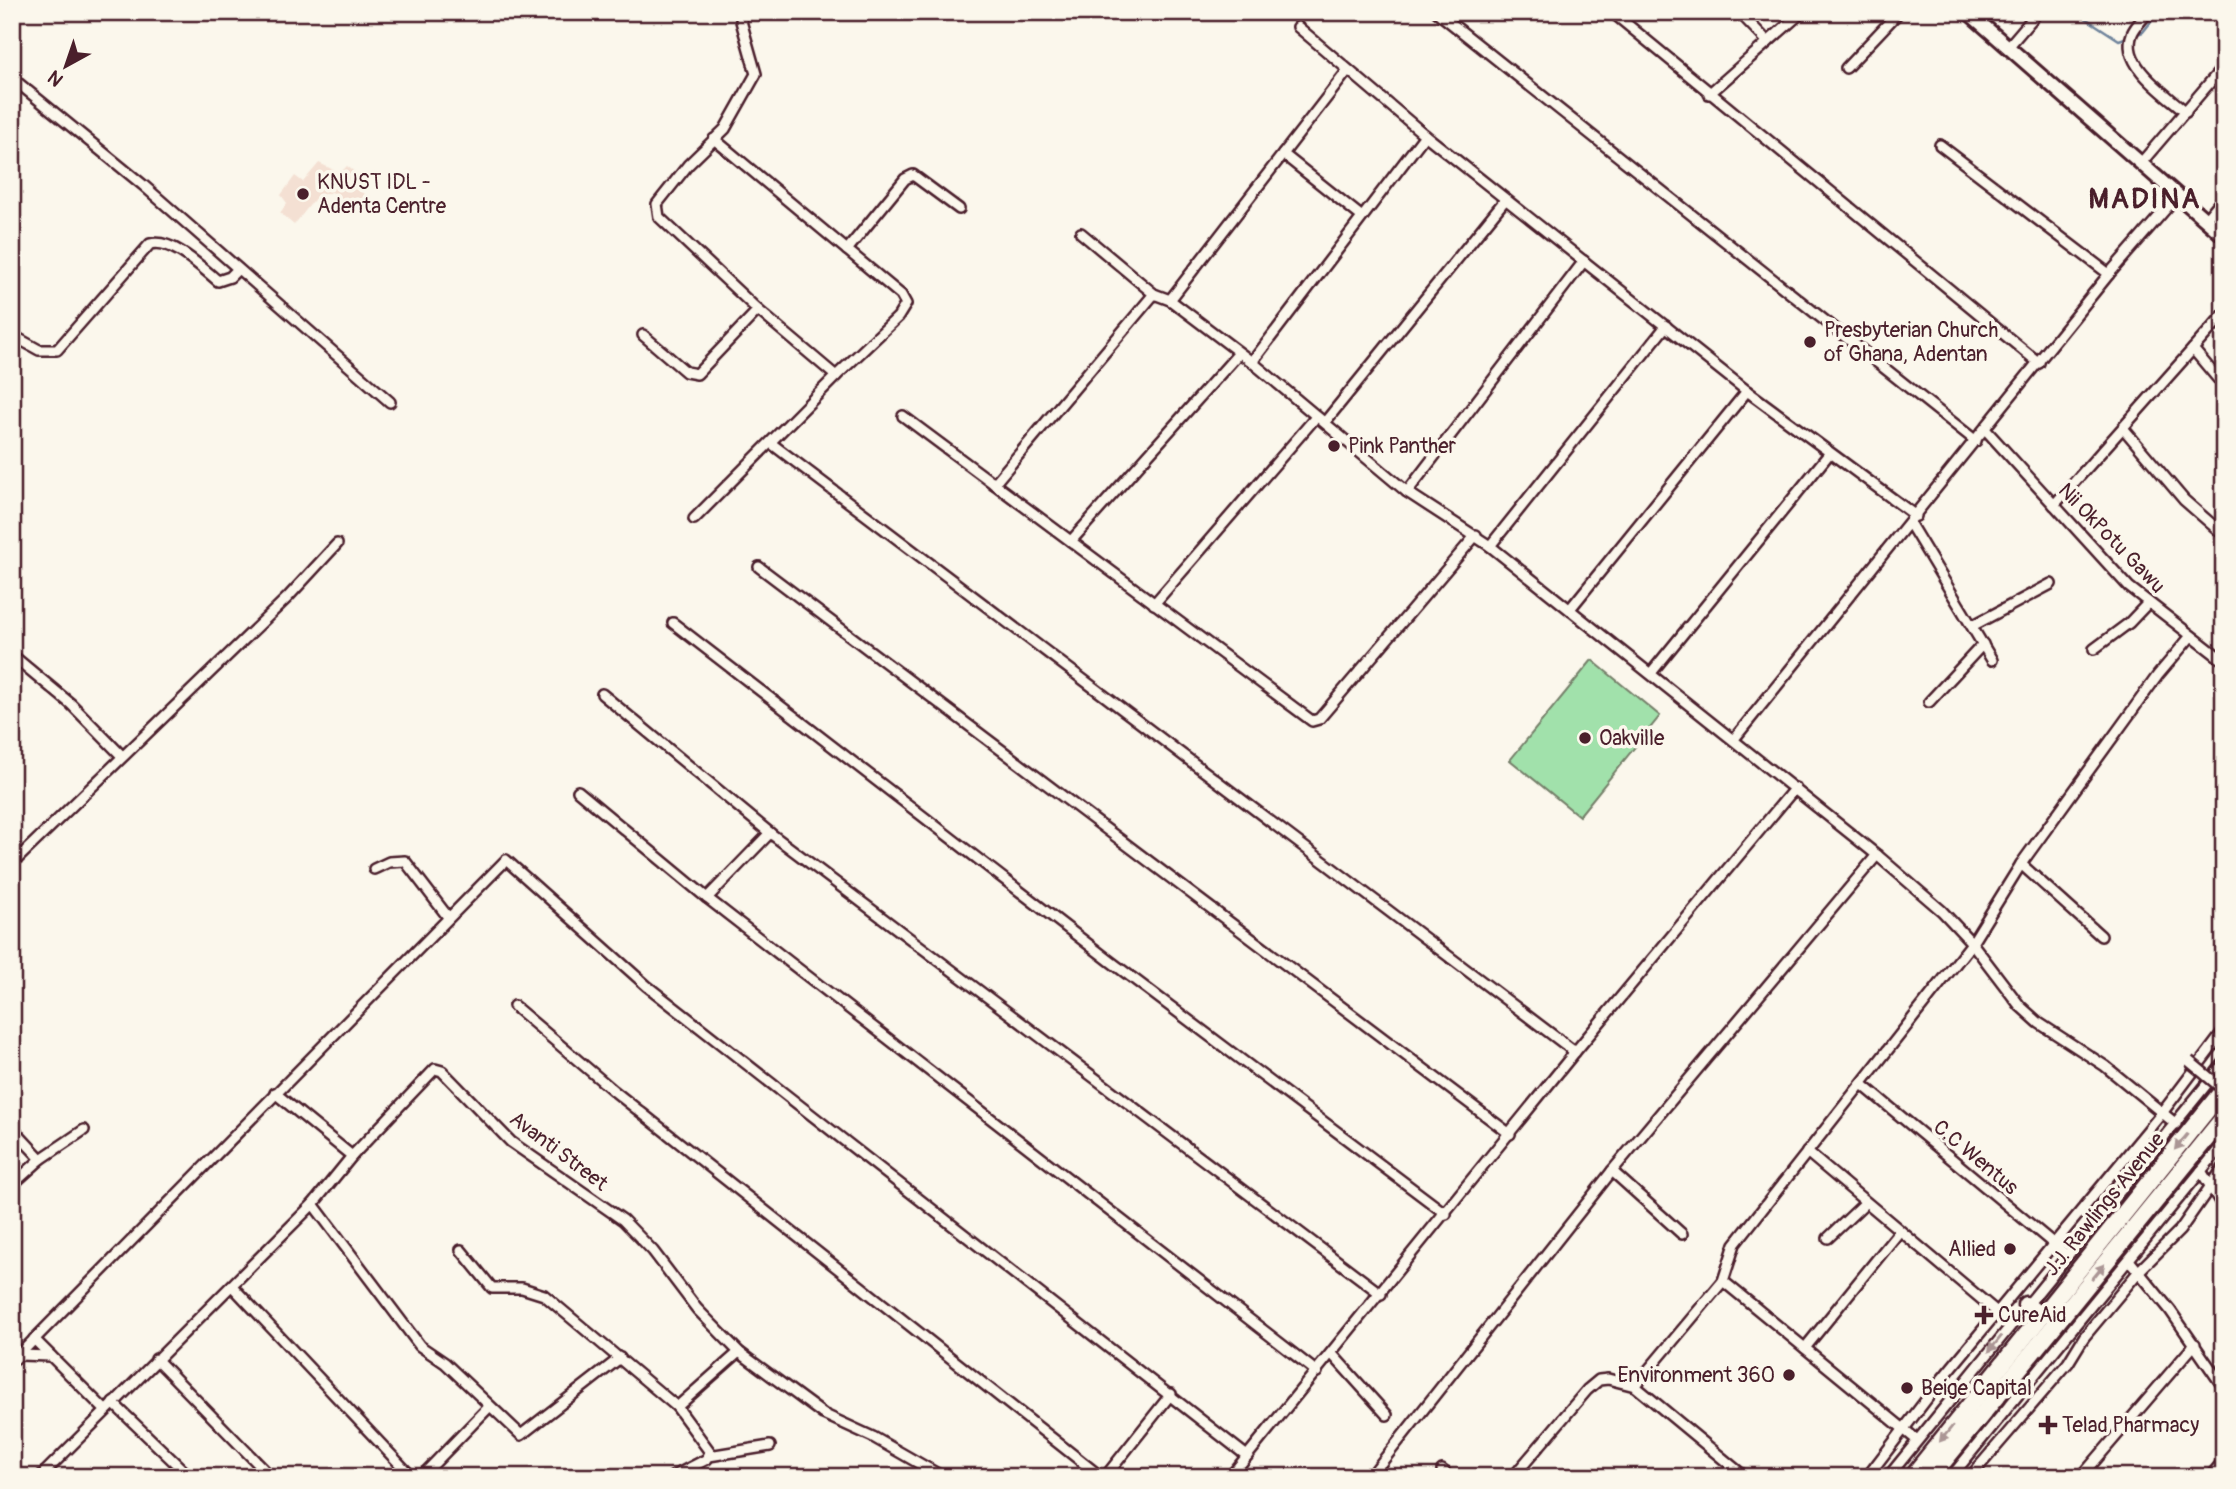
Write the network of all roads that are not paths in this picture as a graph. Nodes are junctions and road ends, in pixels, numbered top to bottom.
1 (743, 12) edge
2 (1437, 12) edge
3 (1612, 12) edge
4 (1740, 12) edge
5 (1802, 12) edge
6 (1899, 12) edge
7 (1968, 12) edge
8 (2038, 12) edge
9 (2148, 12) edge
10 (1298, 27) dead end
11 (1768, 41) junction
12 (2008, 47) junction
13 (2224, 66) edge
14 (1846, 68) dead end
15 (1348, 70) junction
16 (12, 78) edge
17 (1709, 94) junction
18 (2186, 112) junction
19 (1424, 135) junction
20 (714, 139) junction
21 (1940, 145) dead end
22 (1283, 154) junction
23 (2141, 163) junction
24 (2177, 196) junction
25 (2224, 197) edge
26 (1505, 200) junction
27 (959, 209) dead end
28 (1362, 217) junction
29 (2205, 220) junction
30 (1081, 233) dead end
31 (2224, 236) edge
32 (847, 250) junction
33 (1584, 261) junction
34 (238, 269) junction
35 (2109, 274) junction
36 (1154, 295) junction
37 (1170, 300) junction
38 (758, 310) junction
39 (2224, 314) edge
40 (1666, 326) junction
41 (12, 335) edge
42 (643, 335) dead end
43 (2193, 349) junction
44 (1239, 353) junction
45 (1252, 362) junction
46 (2039, 363) junction
47 (836, 376) junction
48 (2224, 386) edge
49 (1747, 391) junction
50 (390, 402) dead end
51 (903, 416) dead end
52 (1321, 419) junction
53 (2123, 428) junction
54 (1985, 429) junction
55 (1976, 441) junction
56 (772, 444) junction
57 (1829, 454) junction
58 (994, 484) junction
59 (1407, 492) junction
60 (2054, 505) junction
61 (694, 519) dead end
62 (1913, 520) junction
63 (1476, 535) junction
64 (2224, 535) edge
65 (1071, 541) junction
66 (337, 544) dead end
67 (1490, 546) junction
68 (759, 567) dead end
69 (2051, 584) dead end
70 (2148, 603) junction
71 (1154, 604) junction
72 (1570, 609) junction
73 (674, 623) dead end
74 (1972, 626) junction
75 (2191, 636) junction
76 (1983, 645) junction
77 (2094, 649) dead end
78 (12, 655) edge
79 (1992, 660) dead end
80 (2224, 661) edge
81 (1651, 673) junction
82 (602, 694) dead end
83 (1929, 702) dead end
84 (1734, 739) junction
85 (122, 755) junction
86 (1795, 788) junction
87 (578, 791) dead end
88 (769, 833) junction
89 (1877, 855) junction
90 (12, 864) edge
91 (2021, 864) junction
92 (373, 869) dead end
93 (707, 898) junction
94 (447, 917) junction
95 (2101, 936) dead end
96 (1972, 943) junction
97 (514, 1006) dead end
98 (2224, 1031) edge
99 (1575, 1052) junction
100 (2189, 1061) dead end
101 (2224, 1063) edge
102 (1863, 1085) junction
103 (2224, 1089) edge
104 (275, 1093) junction
105 (2162, 1112) junction
106 (2224, 1117) edge
107 (2176, 1124) junction
108 (12, 1128) edge
109 (84, 1130) dead end
110 (1510, 1134) junction
111 (2224, 1143) edge
112 (1807, 1152) junction
113 (352, 1156) junction
114 (41, 1159) junction
115 (2224, 1167) edge
116 (1612, 1171) junction
117 (2201, 1171) junction
118 (12, 1185) edge
119 (2209, 1185) junction
120 (1866, 1203) junction
121 (313, 1204) junction
122 (2224, 1208) edge
123 (1446, 1214) junction
124 (1899, 1232) junction
125 (1682, 1234) dead end
126 (1828, 1238) dead end
127 (2054, 1244) junction
128 (461, 1250) dead end
129 (2067, 1255) junction
130 (2129, 1260) junction
131 (2140, 1270) junction
132 (1723, 1281) junction
133 (232, 1286) junction
134 (1381, 1294) junction
135 (2026, 1305) junction
136 (2082, 1305) junction
137 (1997, 1313) junction
138 (2041, 1316) junction
139 (2011, 1324) junction
140 (34, 1339) junction
141 (2195, 1344) junction
142 (1805, 1349) junction
143 (739, 1352) junction
144 (1332, 1354) junction
145 (51, 1356) junction
146 (16, 1358) edge
147 (620, 1358) junction
148 (156, 1359) junction
149 (1317, 1373) junction
150 (1635, 1385) junction
151 (2224, 1388) edge
152 (1171, 1394) junction
153 (113, 1403) junction
154 (489, 1407) junction
155 (677, 1407) junction
156 (105, 1410) junction
157 (1387, 1415) dead end
158 (1903, 1428) junction
159 (1917, 1440) junction
160 (770, 1446) dead end
161 (709, 1456) junction
162 (1247, 1456) junction
163 (2224, 1460) edge
164 (1442, 1470) dead end
165 (40, 1477) edge
166 (190, 1477) edge
167 (271, 1477) edge
168 (412, 1477) edge
169 (421, 1477) edge
170 (672, 1477) edge
171 (943, 1477) edge
172 (1103, 1477) edge
173 (1230, 1477) edge
174 (1370, 1477) edge
175 (1450, 1477) edge
176 (1513, 1477) edge
177 (1745, 1477) edge
178 (1867, 1477) edge
179 (1888, 1477) edge
180 (1912, 1477) edge
181 (1931, 1477) edge
182 (1951, 1477) edge
183 (1970, 1477) edge
184 (2081, 1477) edge
185 (2210, 1477) edge

1 - 20 street
2 - 55 street
3 - 17 street
4 - 11 street
5 - 11 street
6 - 14 street
7 - 12 main road
8 - 12 street
9 - 18 street
10 - 15 street
11 - 17 street
12 - 23 main road
13 - 18 street
15 - 19 street
15 - 22 street
16 - 34 street
17 - 46 street
18 - 23 street
19 - 26 street
19 - 28 street
20 - 32 street
20 - 38 street
21 - 35 street
22 - 28 street
22 - 37 street
23 - 24 main road
24 - 29 main road
24 - 35 street
25 - 29 street
26 - 33 street
26 - 52 street
27 - 32 street
28 - 45 street
29 - 31 main road
30 - 36 street
32 - 47 street
33 - 40 street
33 - 59 street
34 - 41 street
34 - 50 street
35 - 46 street
36 - 37 street
36 - 58 street
37 - 44 street
38 - 42 street
38 - 47 street
39 - 43 street
40 - 49 street
40 - 67 street
43 - 48 street
43 - 53 street
44 - 45 street
44 - 65 street
45 - 52 street
46 - 54 street
47 - 56 street
49 - 57 street
49 - 72 street
51 - 58 street
52 - 59 street
52 - 71 street
53 - 60 street
53 - 64 street
54 - 55 street
54 - 60 street, Nii OkPotu Gawu
55 - 62 street
56 - 61 street
56 - 99 street
57 - 62 street
57 - 81 street
58 - 65 street
59 - 63 street
60 - 70 street, Nii OkPotu Gawu
62 - 74 street
62 - 84 street
63 - 67 street
63 - 71 street
65 - 71 street
66 - 85 street
67 - 72 street
68 - 110 street
69 - 74 street
70 - 75 street, Nii OkPotu Gawu
70 - 77 street
72 - 81 street
73 - 123 street
74 - 76 street
75 - 80 street, Nii OkPotu Gawu
75 - 91 street
76 - 79 street
76 - 83 street
78 - 85 street
81 - 84 street
82 - 88 street
84 - 86 street
85 - 90 street
86 - 89 street
86 - 99 street
87 - 93 street
88 - 93 street
88 - 134 street
89 - 96 street
89 - 116 street
91 - 95 street
91 - 96 street
92 - 94 street
93 - 149 street
94 - 104 street
94 - 152 street
96 - 102 street
96 - 105 street
97 - 172 street
98 - 105 street
99 - 110 street
100 - 103 street, bridge
101 - 107 street
102 - 112 street
102 - 127 street, C.C Wentus
103 -> 138 highway, J.J. Rawlings Avenue
104 - 113 street
104 - 140 street
105 - 107 street
105 - 127 street
136 -> 106 highway
107 - 129 street
108 - 114 street
109 - 114 street
110 - 123 street
111 - 117 street
112 - 120 street
112 - 132 street
113 - 121 street, Avanti Street
113 - 143 street, Avanti Street
114 - 118 street
115 - 119 street
116 - 125 street
116 - 174 street
117 - 119 street
117 - 130 street
119 - 122 street
119 - 131 street
120 - 124 street
120 - 126 street
121 - 133 street, Avanti Street
121 - 154 street
123 - 134 street
124 - 137 street
124 - 142 street
127 - 129 street, C.C Wentus
127 - 137 street
128 - 147 street
129 - 135 street
130 - 131 street
130 - 136 street
131 - 141 street
131 - 183 street
132 - 142 street
132 - 150 street
133 - 148 street, Avanti Street
133 - 168 street
134 - 144 street
135 - 138 highway
135 - 139 street
136 - 181 highway
136 - 182 street
137 - 139 street
137 - 158 street
138 -> 180 highway, J.J. Rawlings Avenue
139 -> 159 street
140 - 145 street
140 - 146 street
141 - 151 street
141 - 184 street
142 - 158 street
143 - 155 street
143 - 171 street, Avanti Street
144 - 149 street
144 - 157 street
145 - 146 street
145 - 156 street
147 - 154 street
147 - 155 street
148 - 153 street, Avanti Street
148 - 167 street
149 - 162 street
150 - 176 street
150 - 177 street
152 - 162 street
152 - 172 street
153 - 156 street, Avanti Street
153 - 166 street
154 - 169 street
155 - 161 street
156 - 165 street, Avanti Street
158 - 159 street
158 - 178 street
159 - 179 street
160 - 161 street
161 - 170 street
162 - 173 street
163 - 185 street
164 - 175 street

